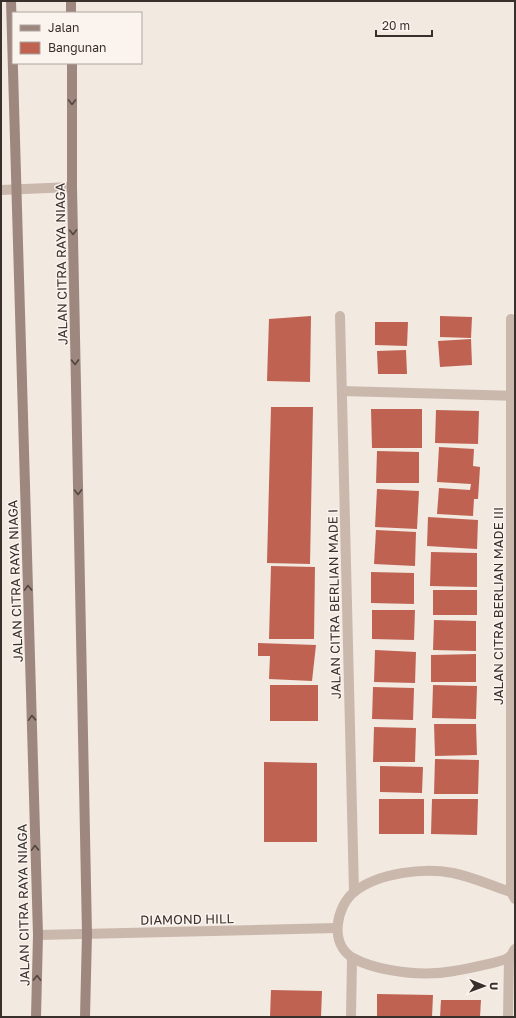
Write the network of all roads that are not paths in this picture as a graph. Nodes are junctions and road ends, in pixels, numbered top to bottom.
1 (11, 1) edge
2 (71, 1) edge
3 (71, 12) edge
4 (12, 39) edge
5 (13, 64) edge
6 (72, 64) edge
7 (72, 187) junction
8 (16, 189) junction
9 (1, 190) edge
10 (340, 316) dead end
11 (511, 319) dead end
12 (342, 391) junction
13 (514, 396) edge
14 (354, 892) junction
15 (513, 896) edge
16 (337, 928) junction
17 (87, 934) junction
18 (38, 935) junction
19 (512, 953) edge
20 (352, 958) junction
21 (36, 1017) edge
22 (85, 1017) edge
23 (351, 1017) edge
24 (508, 1017) edge

1 - 4 street, JALAN CITRA RAYA NIAGA
2 - 3 street
5 - 8 street, JALAN CITRA RAYA NIAGA
6 -> 7 street, JALAN CITRA RAYA NIAGA
7 - 8 street
7 -> 17 street, JALAN CITRA RAYA NIAGA
8 - 9 street
18 -> 8 street, JALAN CITRA RAYA NIAGA
10 - 12 street, JALAN CITRA BERLIAN MADE I
11 - 13 street, JALAN CITRA BERLIAN MADE III
12 - 13 street
12 - 14 street, JALAN CITRA BERLIAN MADE I
13 - 15 street, JALAN CITRA BERLIAN MADE III
14 - 15 street
14 - 16 street
16 - 17 street, DIAMOND HILL
16 - 20 street
17 - 18 street, DIAMOND HILL
17 - 22 street, JALAN CITRA RAYA NIAGA
21 -> 18 street, JALAN CITRA RAYA NIAGA
19 - 20 street
19 - 24 street
20 - 23 street

